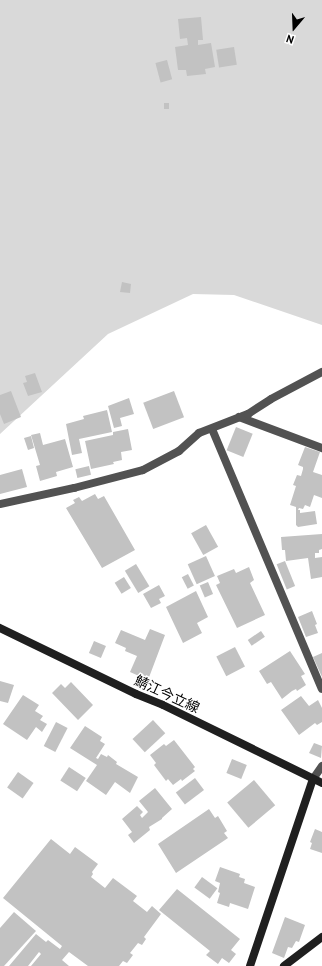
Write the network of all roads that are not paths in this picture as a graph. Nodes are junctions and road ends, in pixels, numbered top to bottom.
1 (322, 372) edge
2 (239, 417) junction
3 (212, 429) junction
4 (322, 448) edge
5 (0, 504) edge
6 (0, 628) edge
7 (322, 689) edge
8 (322, 766) edge
9 (313, 779) junction
10 (322, 783) edge
11 (322, 937) edge
12 (250, 966) edge
13 (284, 966) edge

1 - 2 street
2 - 3 street
2 - 4 street
3 - 5 street
3 - 7 street
6 - 9 main road, 鯖江今立線
8 - 9 street
9 - 10 main road, 鯖江今立線
9 - 12 main road
11 - 13 main road

